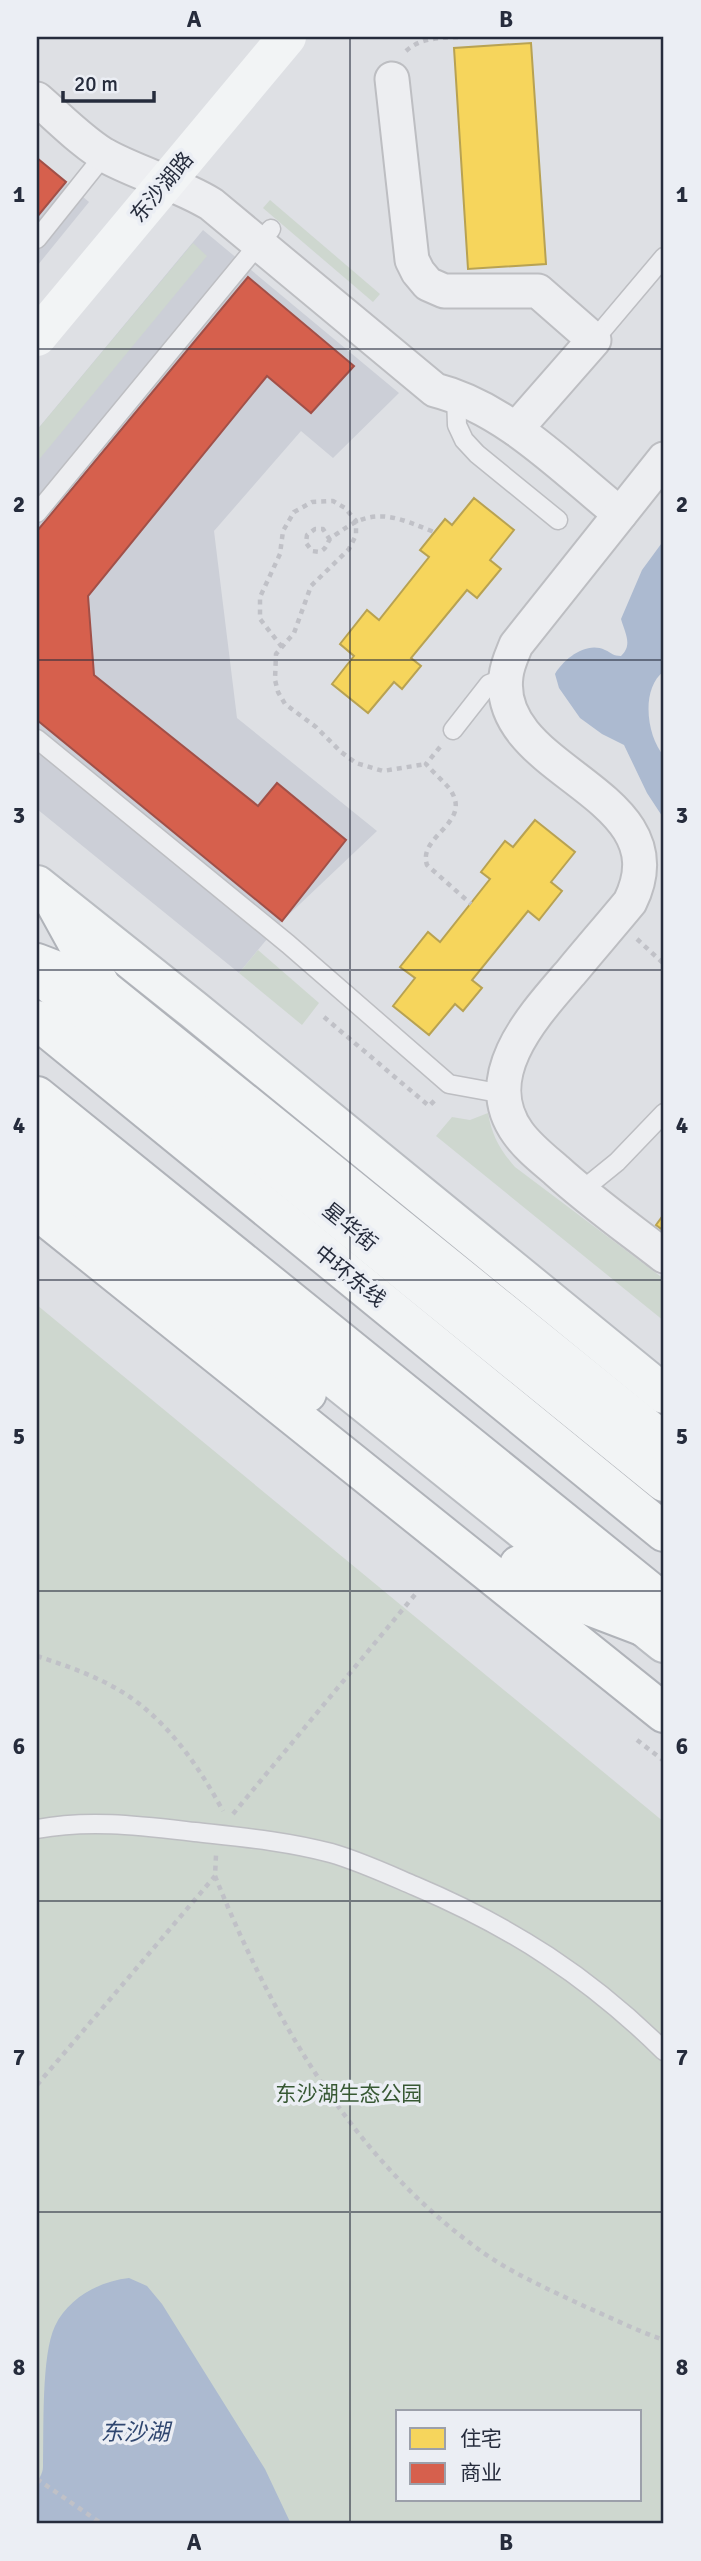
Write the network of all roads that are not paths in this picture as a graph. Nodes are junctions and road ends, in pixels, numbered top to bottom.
1 (287, 37) edge
2 (37, 77) edge
3 (392, 79) road end
4 (37, 99) edge
5 (109, 150) junction
6 (172, 174) junction
7 (265, 235) junction
8 (37, 239) edge
9 (664, 257) edge
10 (37, 337) edge
11 (594, 340) junction
12 (456, 396) junction
13 (516, 429) junction
14 (664, 459) edge
15 (37, 513) edge
16 (620, 514) junction
17 (562, 516) dead end
18 (505, 678) junction
19 (453, 730) road end
20 (37, 740) edge
21 (45, 892) edge
22 (37, 963) edge
23 (37, 972) edge
24 (102, 988) junction
25 (37, 1020) edge
26 (504, 1094) junction
27 (37, 1096) edge
28 (664, 1113) edge
29 (37, 1140) edge
30 (37, 1173) edge
31 (580, 1192) junction
32 (37, 1210) edge
33 (664, 1256) edge
34 (664, 1394) edge
35 (659, 1438) edge
36 (664, 1482) edge
37 (664, 1532) edge
38 (657, 1624) edge
39 (664, 1713) edge
40 (37, 1829) edge
41 (664, 2051) edge

1 - 6 main road, 东沙湖路
2 - 5 street
3 - 11 street
4 - 5 street
5 - 6 street
5 - 8 lane
6 - 7 street
6 - 10 main road, 东沙湖路
7 - 12 street
7 - 15 lane
9 - 11 lane
11 - 13 street
12 - 13 street
12 - 17 lane
13 - 16 street
14 - 16 street
16 - 18 street
18 - 19 lane
18 - 26 street
20 - 26 lane
21 - 24 main road
21 - 34 main road
22 - 24 main road
23 - 36 main road, 星华街
24 - 35 main road
25 - 37 main road, 中环东线
26 - 31 street
27 - 38 main road
28 - 31 lane
29 - 38 main road
30 - 38 main road
31 - 33 street
32 - 39 main road
40 - 41 lane

